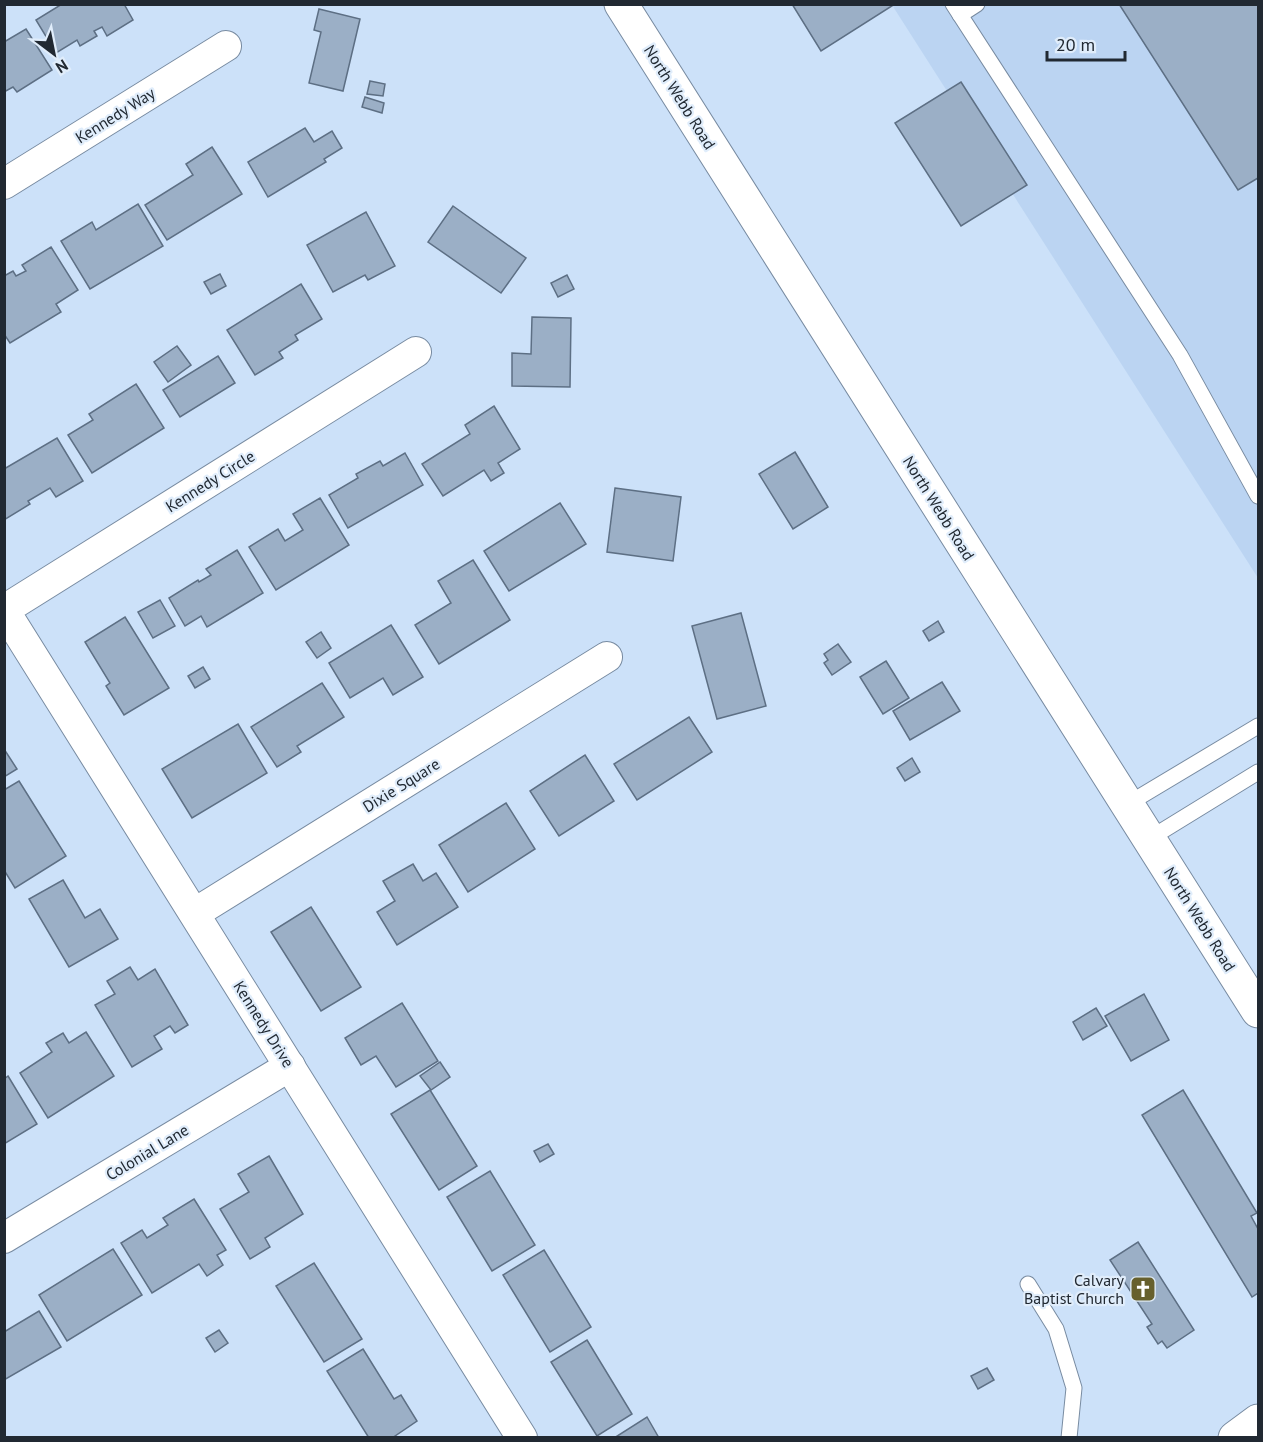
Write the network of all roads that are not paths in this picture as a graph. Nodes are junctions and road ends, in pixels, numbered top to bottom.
1 (621, 4) edge
2 (977, 4) edge
3 (957, 10) edge
4 (226, 46) dead end
5 (4, 184) edge
6 (416, 352) dead end
7 (1258, 496) edge
8 (4, 610) edge
9 (607, 657) dead end
10 (1258, 726) edge
11 (1258, 772) edge
12 (1126, 805) junction
13 (1149, 839) junction
14 (195, 913) junction
15 (1258, 1011) edge
16 (290, 1066) junction
17 (4, 1238) edge
18 (1028, 1284) dead end
19 (522, 1437) edge
20 (1069, 1437) edge

1 - 12 main road, North Webb Road
2 - 3 lane
3 - 7 lane
4 - 5 street, Kennedy Way
6 - 8 street, Kennedy Circle
8 - 14 street, Kennedy Drive
9 - 14 street, Dixie Square
10 - 12 lane
11 - 13 lane
12 - 13 main road, North Webb Road
13 - 15 main road, North Webb Road
14 - 16 street, Kennedy Drive
16 - 17 street, Colonial Lane
16 - 19 street, Kennedy Drive
18 - 20 lane

